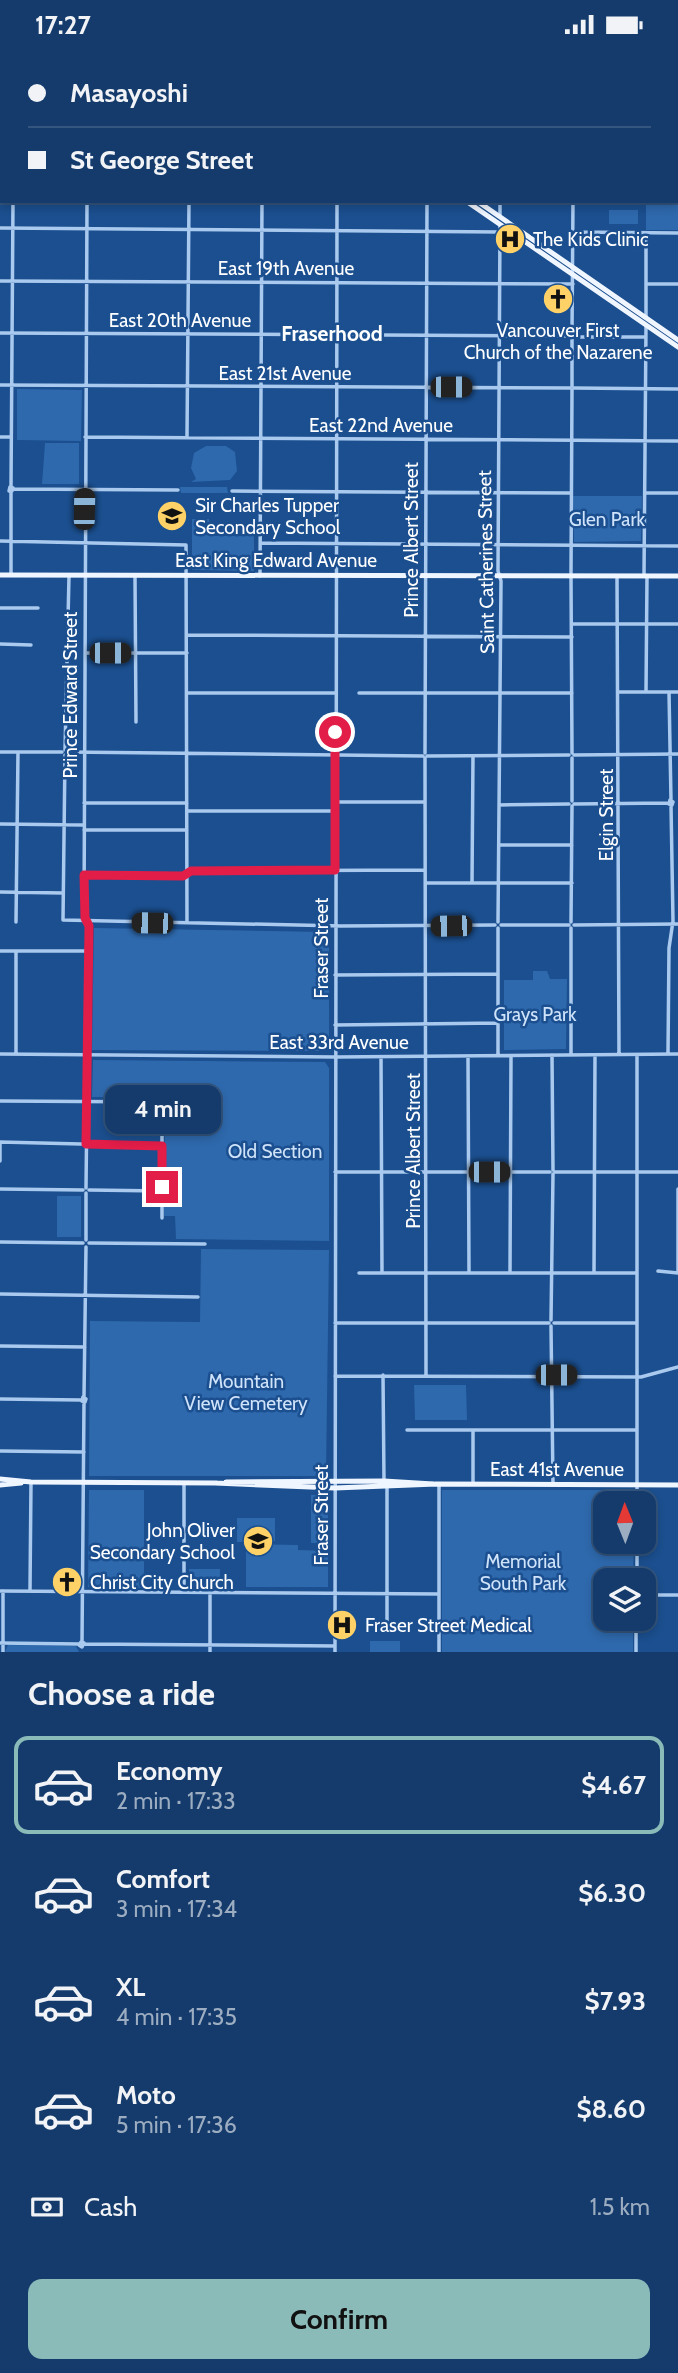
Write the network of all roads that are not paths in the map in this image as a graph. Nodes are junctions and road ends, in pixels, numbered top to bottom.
1 (13, 203) edge
2 (87, 203) edge
3 (189, 203) edge
4 (262, 203) edge
5 (337, 203) edge
6 (427, 203) edge
7 (470, 203) edge
8 (479, 203) edge
9 (500, 203) edge
10 (573, 203) edge
11 (500, 220) junction
12 (0, 228) edge
13 (13, 228) junction
14 (86, 229) junction
15 (189, 229) junction
16 (262, 230) junction
17 (337, 230) junction
18 (427, 231) junction
19 (500, 232) junction
20 (573, 232) junction
21 (646, 233) junction
22 (678, 233) edge
23 (573, 271) junction
24 (0, 281) edge
25 (13, 281) junction
26 (86, 281) junction
27 (189, 282) junction
28 (262, 282) junction
29 (336, 283) junction
30 (427, 283) junction
31 (500, 284) junction
32 (573, 284) junction
33 (646, 284) junction
34 (678, 285) edge
35 (645, 318) junction
36 (646, 325) junction
37 (0, 333) edge
38 (12, 333) junction
39 (86, 333) junction
40 (188, 334) junction
41 (261, 334) junction
42 (336, 335) junction
43 (426, 335) junction
44 (499, 336) junction
45 (572, 336) junction
46 (646, 337) junction
47 (678, 340) edge
48 (678, 347) edge
49 (0, 385) edge
50 (12, 385) junction
51 (85, 385) junction
52 (188, 386) junction
53 (261, 387) junction
54 (335, 387) junction
55 (426, 387) junction
56 (499, 388) junction
57 (572, 388) junction
58 (646, 389) junction
59 (678, 389) edge
60 (0, 437) edge
61 (12, 437) junction
62 (85, 437) junction
63 (187, 438) junction
64 (261, 439) junction
65 (335, 439) junction
66 (425, 439) junction
67 (499, 440) junction
68 (571, 440) junction
69 (645, 441) junction
70 (678, 441) edge
71 (0, 489) edge
72 (11, 489) junction
73 (85, 489) junction
74 (178, 490) dead end
75 (232, 491) dead end
76 (260, 491) junction
77 (335, 491) junction
78 (425, 492) junction
79 (499, 492) junction
80 (571, 492) junction
81 (645, 493) junction
82 (678, 493) edge
83 (0, 541) edge
84 (11, 541) junction
85 (84, 541) junction
86 (260, 543) junction
87 (335, 544) junction
88 (425, 544) junction
89 (498, 544) junction
90 (571, 545) junction
91 (644, 545) junction
92 (678, 546) edge
93 (0, 575) edge
94 (11, 575) junction
95 (500, 575) junction
96 (69, 576) junction
97 (85, 576) junction
98 (135, 576) junction
99 (187, 576) junction
100 (260, 576) junction
101 (335, 576) junction
102 (425, 576) junction
103 (571, 576) junction
104 (617, 576) junction
105 (645, 576) junction
106 (678, 576) edge
107 (0, 608) edge
108 (38, 608) dead end
109 (572, 624) junction
110 (618, 624) junction
111 (647, 624) junction
112 (678, 624) edge
113 (187, 635) junction
114 (335, 636) junction
115 (501, 637) junction
116 (572, 637) junction
117 (425, 638) junction
118 (0, 644) edge
119 (31, 645) dead end
120 (85, 653) junction
121 (135, 653) junction
122 (187, 653) junction
123 (678, 691) edge
124 (619, 692) junction
125 (646, 692) junction
126 (669, 692) junction
127 (335, 693) junction
128 (359, 693) dead end
129 (500, 693) junction
130 (572, 693) junction
131 (187, 694) junction
132 (425, 694) junction
133 (136, 722) dead end
134 (0, 752) edge
135 (65, 752) junction
136 (84, 752) junction
137 (18, 753) junction
138 (187, 753) junction
139 (335, 754) junction
140 (670, 754) junction
141 (678, 754) edge
142 (572, 755) junction
143 (619, 755) junction
144 (425, 756) junction
145 (473, 756) junction
146 (499, 756) junction
147 (335, 802) junction
148 (425, 802) junction
149 (84, 803) junction
150 (187, 803) junction
151 (619, 803) junction
152 (672, 803) edge
153 (572, 804) junction
154 (499, 805) junction
155 (187, 811) junction
156 (335, 811) junction
157 (0, 824) edge
158 (17, 824) junction
159 (64, 825) junction
160 (84, 827) junction
161 (187, 830) junction
162 (499, 845) junction
163 (572, 845) junction
164 (335, 870) junction
165 (425, 870) junction
166 (187, 873) junction
167 (84, 875) junction
168 (425, 883) junction
169 (472, 883) junction
170 (499, 883) junction
171 (572, 883) junction
172 (0, 893) edge
173 (16, 893) junction
174 (63, 893) junction
175 (86, 921) junction
176 (16, 922) dead end
177 (187, 924) junction
178 (675, 924) edge
179 (498, 925) junction
180 (571, 925) junction
181 (621, 925) junction
182 (335, 926) junction
183 (425, 926) junction
184 (0, 951) edge
185 (16, 951) junction
186 (88, 951) junction
187 (498, 974) junction
188 (335, 975) junction
189 (425, 975) junction
190 (498, 1023) junction
191 (425, 1024) junction
192 (335, 1025) junction
193 (0, 1054) edge
194 (16, 1054) junction
195 (668, 1054) junction
196 (678, 1054) edge
197 (87, 1055) junction
198 (552, 1055) junction
199 (571, 1055) junction
200 (594, 1055) junction
201 (619, 1055) junction
202 (637, 1055) junction
203 (426, 1056) junction
204 (468, 1056) junction
205 (498, 1056) junction
206 (511, 1056) junction
207 (336, 1057) junction
208 (381, 1057) junction
209 (0, 1101) edge
210 (87, 1101) junction
211 (0, 1142) edge
212 (86, 1144) junction
213 (162, 1146) junction
214 (0, 1161) edge
215 (335, 1172) junction
216 (381, 1172) junction
217 (426, 1172) junction
218 (468, 1172) junction
219 (511, 1172) junction
220 (553, 1172) junction
221 (595, 1172) junction
222 (637, 1173) junction
223 (678, 1173) edge
224 (0, 1189) edge
225 (678, 1189) edge
226 (86, 1190) junction
227 (162, 1191) junction
228 (162, 1217) dead end
229 (0, 1242) edge
230 (86, 1243) junction
231 (205, 1244) dead end
232 (658, 1271) dead end
233 (468, 1272) junction
234 (510, 1272) junction
235 (359, 1273) dead end
236 (382, 1273) junction
237 (426, 1273) junction
238 (552, 1273) junction
239 (594, 1273) junction
240 (637, 1273) junction
241 (678, 1273) edge
242 (0, 1294) edge
243 (85, 1295) junction
244 (198, 1297) dead end
245 (335, 1323) junction
246 (425, 1323) junction
247 (551, 1323) junction
248 (637, 1323) junction
249 (0, 1346) edge
250 (85, 1347) junction
251 (678, 1367) edge
252 (383, 1375) junction
253 (552, 1375) junction
254 (335, 1376) junction
255 (426, 1376) junction
256 (637, 1376) junction
257 (0, 1399) edge
258 (83, 1400) junction
259 (407, 1430) dead end
260 (473, 1430) junction
261 (552, 1430) junction
262 (637, 1430) junction
263 (0, 1451) edge
264 (84, 1452) junction
265 (0, 1479) edge
266 (334, 1480) junction
267 (384, 1481) junction
268 (29, 1482) junction
269 (84, 1482) junction
270 (184, 1483) junction
271 (215, 1483) junction
272 (0, 1485) edge
273 (438, 1485) junction
274 (473, 1485) junction
275 (553, 1485) junction
276 (637, 1485) junction
277 (678, 1485) edge
278 (335, 1488) junction
279 (387, 1488) junction
280 (637, 1491) edge
281 (1, 1591) edge
282 (30, 1591) junction
283 (83, 1592) junction
284 (184, 1592) junction
285 (210, 1593) junction
286 (335, 1593) junction
287 (387, 1594) junction
288 (439, 1594) junction
289 (656, 1595) edge
290 (678, 1595) edge
291 (387, 1629) dead end
292 (636, 1631) edge
293 (1, 1643) edge
294 (210, 1645) junction
295 (82, 1646) edge
296 (335, 1646) junction
297 (3, 1652) edge
298 (210, 1652) edge
299 (335, 1652) edge
300 (439, 1652) edge
301 (636, 1652) edge

1 - 13 street
2 - 14 street, Prince Edward Street
3 - 15 street
4 - 16 street
5 - 17 street, Fraser Street
6 - 18 street, Prince Albert Street
7 - 11 main road
8 - 11 main road
9 - 11 street, Saint Catherines Street
10 - 20 street
11 - 19 street, Saint Catherines Street
11 - 23 main road
12 - 13 street
13 - 14 street
13 - 25 street
14 - 15 street
14 - 26 street, Prince Edward Street
15 - 16 street
15 - 27 street
16 - 17 street
16 - 28 street
17 - 18 street
17 - 29 street, Fraser Street
18 - 19 street
18 - 30 street, Prince Albert Street
19 - 31 street, Saint Catherines Street
20 - 21 street
20 - 23 street
21 - 22 street
21 - 33 street
23 - 32 street
23 - 35 main road
23 - 36 main road
24 - 25 street, East 19th Avenue
25 - 26 street, East 19th Avenue
25 - 38 street
26 - 27 street, East 19th Avenue
26 - 39 street, Prince Edward Street
27 - 28 street, East 19th Avenue
27 - 40 street
28 - 29 street, East 19th Avenue
28 - 41 street
29 - 30 street, East 19th Avenue
29 - 42 street, Fraser Street
30 - 31 street, East 19th Avenue
30 - 43 street, Prince Albert Street
31 - 32 street, East 19th Avenue
31 - 44 street, Saint Catherines Street
32 - 45 street
33 - 34 street
33 - 35 street
35 - 36 street
35 - 47 main road
36 - 46 street
36 - 48 main road
37 - 38 street, East 20th Avenue
38 - 39 street, East 20th Avenue
38 - 50 street
39 - 40 street, East 20th Avenue
39 - 51 street, Prince Edward Street
40 - 41 street, East 20th Avenue
40 - 52 street
41 - 42 street, East 20th Avenue
41 - 53 street
42 - 43 street, East 20th Avenue
42 - 54 street, Fraser Street
43 - 44 street, East 20th Avenue
43 - 55 street, Prince Albert Street
44 - 45 street, East 20th Avenue
44 - 56 street, Saint Catherines Street
45 - 46 street, East 20th Avenue
45 - 57 street
46 - 58 street
49 - 50 street, East 21st Avenue
50 - 51 street, East 21st Avenue
50 - 61 street
51 - 52 street, East 21st Avenue
51 - 62 street, Prince Edward Street
52 - 53 street, East 21st Avenue
52 - 63 street
53 - 54 street, East 21st Avenue
53 - 64 street
54 - 55 street, East 21st Avenue
54 - 65 street, Fraser Street
55 - 56 street, East 21st Avenue
55 - 66 street, Prince Albert Street
56 - 57 street, East 21st Avenue
56 - 67 street, Saint Catherines Street
57 - 58 street, East 21st Avenue
57 - 68 street
58 - 59 street, East 21st Avenue
58 - 69 street
60 - 61 street
61 - 72 street
62 - 63 street, East 22nd Avenue
62 - 73 street, Prince Edward Street
63 - 64 street, East 22nd Avenue
64 - 65 street, East 22nd Avenue
64 - 76 street
65 - 66 street, East 22nd Avenue
65 - 77 street, Fraser Street
66 - 67 street, East 22nd Avenue
66 - 78 street, Prince Albert Street
67 - 68 street, East 22nd Avenue
67 - 79 street, Saint Catherines Street
68 - 69 street, East 22nd Avenue
68 - 80 street
69 - 70 street, East 22nd Avenue
69 - 81 street
71 - 72 street
72 - 73 street
72 - 84 street
73 - 74 street
73 - 85 street, Prince Edward Street
75 - 76 street
76 - 77 street
76 - 86 street
77 - 78 street
77 - 87 street, Fraser Street
78 - 79 street
78 - 88 street, Prince Albert Street
79 - 80 street
79 - 89 street, Saint Catherines Street
80 - 90 street
81 - 82 street
81 - 91 street
83 - 84 street
84 - 85 street
84 - 94 street
85 - 97 street, Prince Edward Street
85 - 99 street
86 - 87 street
86 - 100 street
87 - 88 street
87 - 101 street, Fraser Street
88 - 89 street
88 - 102 street, Prince Albert Street
89 - 90 street
89 - 95 street, Saint Catherines Street
90 - 91 street
90 - 103 street
91 - 92 street
91 - 105 street
93 - 94 main road, East King Edward Avenue
94 - 96 main road, East King Edward Avenue
95 - 102 main road, East King Edward Avenue
95 - 103 main road, East King Edward Avenue
95 - 115 street, Saint Catherines Street
96 - 97 main road, East King Edward Avenue
96 - 135 street
97 - 98 main road, East King Edward Avenue
97 - 120 street, Prince Edward Street
98 - 99 main road, East King Edward Avenue
98 - 121 street
99 - 100 main road, East King Edward Avenue
99 - 113 street
100 - 101 main road, East King Edward Avenue
101 - 102 main road, East King Edward Avenue
101 - 114 street, Fraser Street
102 - 117 street, Prince Albert Street
103 - 104 main road, East King Edward Avenue
103 - 109 street
104 - 105 main road, East King Edward Avenue
104 - 110 street, Elgin Street
105 - 106 main road, East King Edward Avenue
105 - 111 street
107 - 108 street
109 - 110 street
109 - 116 street
110 - 111 street
110 - 124 street, Elgin Street
111 - 112 street
111 - 125 street
113 - 114 street
113 - 122 street
114 - 117 street
114 - 127 street, Fraser Street
115 - 116 street
115 - 117 street
115 - 129 street, Saint Catherines Street
116 - 130 street
117 - 132 street, Prince Albert Street
118 - 119 street
120 - 121 street
120 - 136 street, Prince Edward Street
121 - 122 street
121 - 133 street
122 - 131 street
123 - 126 street
124 - 125 street
124 - 143 street, Elgin Street
125 - 126 street
126 - 140 street
127 - 131 street
127 - 139 street, Fraser Street
128 - 132 street
129 - 130 street
129 - 132 street
129 - 146 street, Saint Catherines Street
130 - 142 street
131 - 138 street
132 - 144 street, Prince Albert Street
134 - 137 street
135 - 136 street
135 - 137 street
135 - 159 street
136 - 138 street
136 - 149 street, Prince Edward Street
137 - 158 street
138 - 139 street
138 - 150 street
139 - 144 street
139 - 147 street, Fraser Street
140 - 141 street
140 - 143 street
140 - 152 street
142 - 143 street
142 - 146 street
142 - 153 street
143 - 151 street, Elgin Street
144 - 145 street
144 - 148 street, Prince Albert Street
145 - 146 street
145 - 169 street
146 - 154 street, Saint Catherines Street
147 - 148 street
147 - 156 street, Fraser Street
148 - 165 street, Prince Albert Street
149 - 150 street
149 - 160 street, Prince Edward Street
150 - 155 street
151 - 152 street
151 - 153 street
151 - 181 street, Elgin Street
152 - 178 street
153 - 154 street
153 - 163 street
154 - 162 street, Saint Catherines Street
155 - 156 street
155 - 161 street
156 - 164 street, Fraser Street
157 - 158 street
158 - 159 street
158 - 173 street
159 - 160 street
159 - 174 street
160 - 161 street
160 - 167 street, Prince Edward Street
161 - 166 street
162 - 163 street
162 - 170 street, Saint Catherines Street
163 - 171 street
164 - 165 street
164 - 166 street
164 - 182 street, Fraser Street
165 - 168 street, Prince Albert Street
166 - 167 street
166 - 177 street
167 - 175 street, Prince Edward Street
168 - 169 street
168 - 183 street, Prince Albert Street
169 - 170 street
170 - 171 street
170 - 179 street, Saint Catherines Street
171 - 180 street
172 - 173 street
173 - 174 street
173 - 176 street
174 - 175 street
175 - 177 street
175 - 186 street, Prince Edward Street
177 - 182 street
178 - 181 street
178 - 195 street
179 - 180 street
179 - 183 street
179 - 187 street, Saint Catherines Street
180 - 181 street
180 - 199 street
181 - 201 street, Elgin Street
182 - 183 street
182 - 188 street, Fraser Street
183 - 189 street, Prince Albert Street
184 - 185 street
185 - 186 street
185 - 194 street
186 - 197 street, Prince Edward Street
187 - 189 street
187 - 190 street, Saint Catherines Street
188 - 189 street
188 - 192 street, Fraser Street
189 - 191 street, Prince Albert Street
190 - 191 street
190 - 205 street, Saint Catherines Street
191 - 192 street
191 - 203 street, Prince Albert Street
192 - 207 street, Fraser Street
193 - 194 street, East 33rd Avenue
194 - 197 street, East 33rd Avenue
195 - 196 street, East 33rd Avenue
195 - 202 street, East 33rd Avenue
197 - 207 street, East 33rd Avenue
197 - 210 street, Prince Edward Street
198 - 199 street, East 33rd Avenue
198 - 206 street, East 33rd Avenue
198 - 220 street
199 - 200 street, East 33rd Avenue
200 - 201 street, East 33rd Avenue
200 - 221 street
201 - 202 street, East 33rd Avenue
202 - 222 street
203 - 204 street, East 33rd Avenue
203 - 208 street, East 33rd Avenue
203 - 217 street, Prince Albert Street
204 - 205 street, East 33rd Avenue
204 - 218 street
205 - 206 street, East 33rd Avenue
206 - 219 street
207 - 208 street, East 33rd Avenue
207 - 215 street, Fraser Street
208 - 216 street
209 - 210 street
210 - 212 street, Prince Edward Street
210 - 213 street
211 - 212 street
211 - 214 street
212 - 213 street
212 - 226 street, Prince Edward Street
213 - 227 street
215 - 216 street
215 - 245 street, Fraser Street
216 - 217 street
216 - 236 street
217 - 218 street
217 - 237 street, Prince Albert Street
218 - 219 street
218 - 233 street
219 - 220 street
219 - 234 street
220 - 221 street
220 - 238 street
221 - 222 street
221 - 239 street
222 - 223 street
222 - 240 street
224 - 226 street
225 - 241 street
226 - 227 street
226 - 230 street, Prince Edward Street
227 - 228 street
229 - 230 street
230 - 231 street
230 - 243 street, Prince Edward Street
232 - 241 street
233 - 234 street
233 - 237 street
234 - 238 street
235 - 236 street
236 - 237 street
237 - 246 street, Prince Albert Street
238 - 239 street
238 - 247 street
239 - 240 street
240 - 248 street
242 - 243 street
243 - 244 street
243 - 250 street, Prince Edward Street
245 - 246 street
245 - 254 street, Fraser Street
246 - 247 street
246 - 255 street, Prince Albert Street
247 - 248 street
247 - 253 street
248 - 256 street
249 - 250 street
250 - 258 street, Prince Edward Street
251 - 256 street
252 - 254 street
252 - 255 street
252 - 267 street
253 - 255 street
253 - 256 street
253 - 261 street
254 - 266 street, Fraser Street
256 - 262 street
257 - 258 street
258 - 264 street, Prince Edward Street
259 - 260 street
260 - 261 street
260 - 274 street
261 - 262 street
261 - 275 street
262 - 276 street
263 - 264 street
264 - 269 street, Prince Edward Street
265 - 268 main road, East 41st Avenue
266 - 267 main road, East 41st Avenue
266 - 271 main road, East 41st Avenue
266 - 278 street, Fraser Street
267 - 273 main road, East 41st Avenue
268 - 269 main road, East 41st Avenue
268 - 272 main road, East 41st Avenue
268 - 282 street
269 - 270 main road, East 41st Avenue
269 - 283 street, Prince Edward Street
270 - 271 main road, East 41st Avenue
270 - 284 street
271 - 278 main road, East 41st Avenue
273 - 274 main road, East 41st Avenue
273 - 279 main road, East 41st Avenue
273 - 288 street
274 - 275 main road, East 41st Avenue
275 - 276 main road, East 41st Avenue
276 - 277 main road, East 41st Avenue
276 - 280 street
278 - 279 main road, East 41st Avenue
278 - 286 street, Fraser Street
279 - 287 street
281 - 282 street
281 - 293 street
282 - 283 street
283 - 284 street
283 - 295 street, Prince Edward Street
284 - 285 street
285 - 286 street
285 - 294 street
286 - 287 street
286 - 296 street, Fraser Street
287 - 288 street
287 - 291 street
288 - 300 street
289 - 290 street
292 - 301 street
293 - 295 street
293 - 297 street
294 - 295 street
294 - 296 street
294 - 298 street
296 - 299 street, Fraser Street

